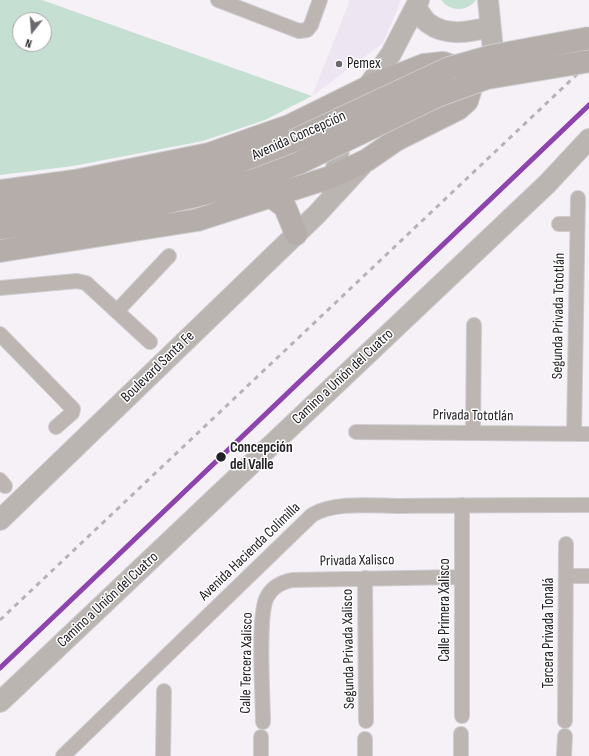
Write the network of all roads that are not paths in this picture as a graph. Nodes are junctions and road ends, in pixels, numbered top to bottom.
1 (218, 0) edge
2 (320, 0) edge
3 (488, 0) edge
4 (417, 4) edge
5 (490, 27) junction
6 (589, 38) edge
7 (589, 61) edge
8 (368, 87) junction
9 (467, 101) junction
10 (589, 138) edge
11 (589, 152) edge
12 (367, 160) junction
13 (334, 176) junction
14 (547, 184) junction
15 (0, 191) edge
16 (272, 197) junction
17 (578, 198) dead end
18 (0, 209) edge
19 (317, 214) junction
20 (559, 224) dead end
21 (577, 224) junction
22 (0, 228) edge
23 (296, 234) junction
24 (0, 251) edge
25 (170, 256) dead end
26 (0, 288) edge
27 (117, 311) junction
28 (474, 325) dead end
29 (0, 334) edge
30 (150, 342) dead end
31 (56, 427) dead end
32 (356, 432) dead end
33 (473, 433) junction
34 (574, 434) junction
35 (589, 434) edge
36 (462, 505) junction
37 (589, 505) edge
38 (0, 520) edge
39 (566, 544) dead end
40 (566, 576) junction
41 (589, 576) edge
42 (461, 577) junction
43 (365, 578) junction
44 (265, 604) joint
45 (164, 691) dead end
46 (0, 702) edge
47 (462, 716) dead end
48 (366, 720) dead end
49 (565, 721) dead end
50 (263, 722) dead end
51 (461, 734) dead end
52 (565, 736) dead end
53 (262, 738) dead end
54 (365, 739) dead end
55 (63, 756) edge
56 (163, 756) edge
57 (261, 756) edge
58 (365, 756) edge
59 (461, 756) edge
60 (564, 756) edge

1 - 2 street
3 - 5 street
4 - 5 street
4 - 8 street, Boulevard Santa Fe
5 - 9 street
6 - 18 main road, Avenida Concepción, bridge
7 - 22 main road, Avenida Concepción, bridge
8 - 9 main road
8 - 13 street, Boulevard Santa Fe
8 - 15 main road
9 - 12 main road
10 - 14 street, Camino a Unión del Cuatro
11 - 14 street, Camino a Unión del Cuatro
12 - 13 main road
12 - 19 street, Boulevard Santa Fe
13 - 16 main road
13 - 19 street, Boulevard Santa Fe
14 - 46 street, Camino a Unión del Cuatro
16 - 23 main road
16 - 24 main road
17 - 21 street, Segunda Privada Tototlán
19 - 23 street, Boulevard Santa Fe
20 - 21 street
21 - 34 street, Segunda Privada Tototlán
23 - 38 street, Boulevard Santa Fe
25 - 27 street
26 - 27 street
27 - 30 street
28 - 33 street
29 - 31 street
32 - 33 street, Privada Tototlán
33 - 34 street, Privada Tototlán
34 - 35 street, Privada Tototlán
36 - 37 street, Avenida Hacienda Colimilla
36 - 42 street, Calle Primera Xalisco
36 - 55 street, Avenida Hacienda Colimilla
39 - 40 street, Tercera Privada Tonalá
40 - 41 street
40 - 49 street, Tercera Privada Tonalá
42 - 43 street, Privada Xalisco
42 - 47 street, Calle Primera Xalisco
43 - 44 street, Privada Xalisco
43 - 48 street, Segunda Privada Xalisco
44 - 50 street, Calle Tercera Xalisco
45 - 56 street
51 - 59 street
52 - 60 street
53 - 57 street
54 - 58 street

